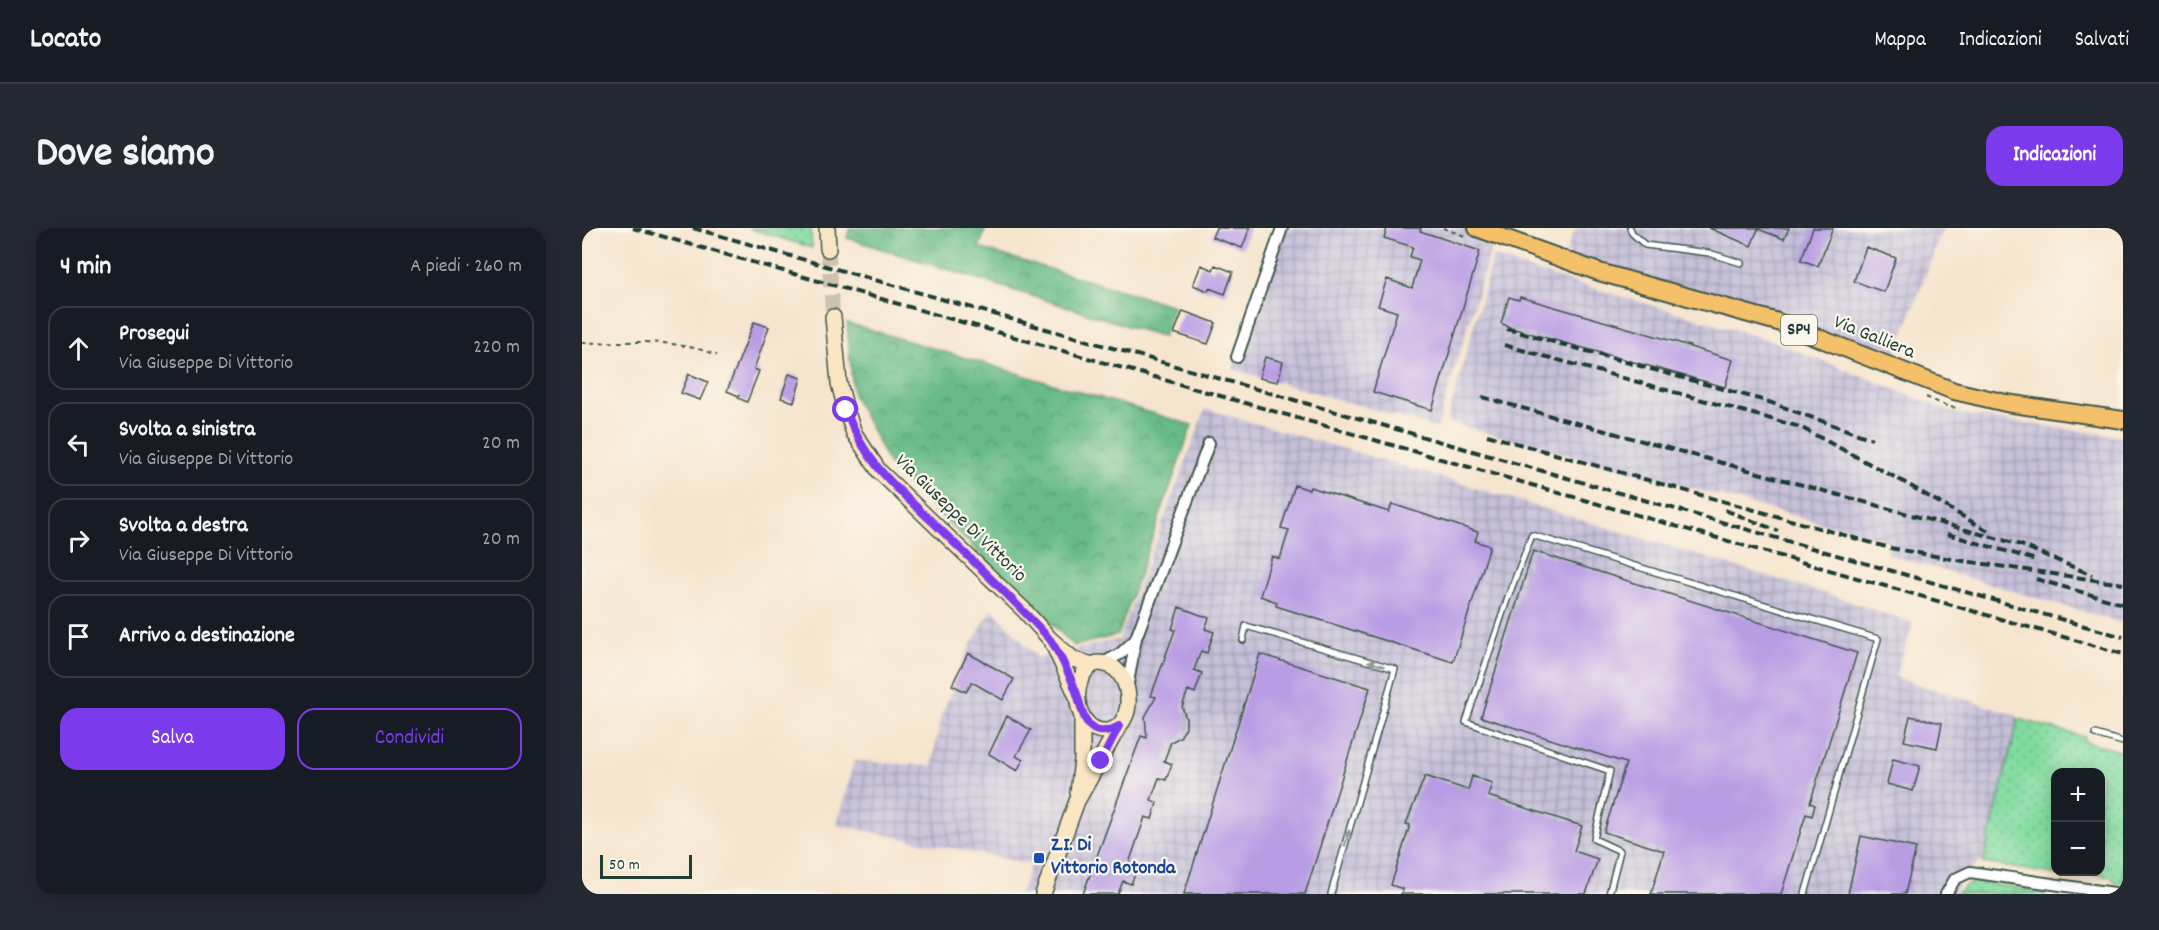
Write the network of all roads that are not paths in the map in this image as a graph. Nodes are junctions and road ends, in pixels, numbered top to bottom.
1 (827, 228) edge
2 (1282, 228) edge
3 (1630, 228) edge
4 (1474, 233) edge
5 (828, 249) tunnel mouth
6 (1741, 263) dead end
7 (833, 317) tunnel mouth
8 (1237, 357) dead end
9 (2123, 420) edge
10 (1209, 443) dead end
11 (1136, 638) junction
12 (1050, 639) junction
13 (1243, 640) dead end
14 (1097, 664) junction
15 (1127, 690) junction
16 (1078, 697) junction
17 (1082, 715) junction
18 (1119, 726) junction
19 (2095, 734) dead end
20 (2123, 742) edge
21 (1077, 801) junction
22 (1043, 894) edge
23 (1331, 894) edge
24 (1609, 894) edge
25 (1805, 894) edge
26 (1946, 894) edge
27 (2121, 894) edge

1 - 5 street
2 - 8 street
3 - 6 lane
4 - 9 main road, Via Galliera / SP4
7 - 12 street, Via Giuseppe Di Vittorio
10 - 11 street, Via Giuseppe Di Vittorio
11 - 14 street, Via Giuseppe Di Vittorio
11 - 15 street, Via Giuseppe Di Vittorio
12 - 14 street, Via Giuseppe Di Vittorio
12 - 16 street, Via Giuseppe Di Vittorio
23 -> 13 lane
14 - 15 street, Via Giuseppe Di Vittorio
14 - 16 street, Via Giuseppe Di Vittorio
15 - 18 street, Via Giuseppe Di Vittorio
16 - 17 street, Via Giuseppe Di Vittorio
17 - 18 street
17 - 21 street, Via Giuseppe Di Vittorio
18 - 21 street, Via Giuseppe Di Vittorio
19 - 20 lane
21 - 22 street, Via Giuseppe Di Vittorio
24 - 25 lane
26 - 27 street

